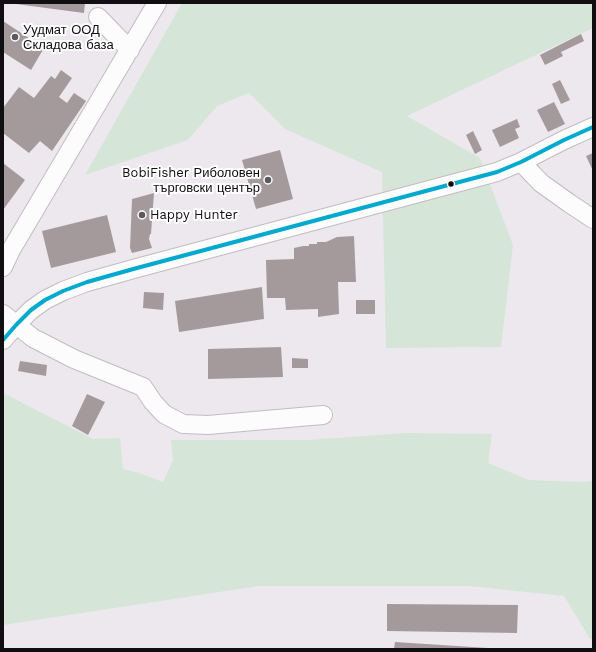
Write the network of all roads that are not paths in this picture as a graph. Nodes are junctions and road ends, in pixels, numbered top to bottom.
1 (157, 3) edge
2 (98, 17) dead end
3 (130, 50) junction
4 (593, 126) edge
5 (521, 162) junction
6 (593, 219) edge
7 (3, 267) edge
8 (10, 319) edge
9 (3, 340) edge
10 (323, 415) dead end

1 - 3 street
2 - 3 street
3 - 7 street
4 - 5 street
5 - 6 street
5 - 8 street
8 - 9 street
8 - 10 street

